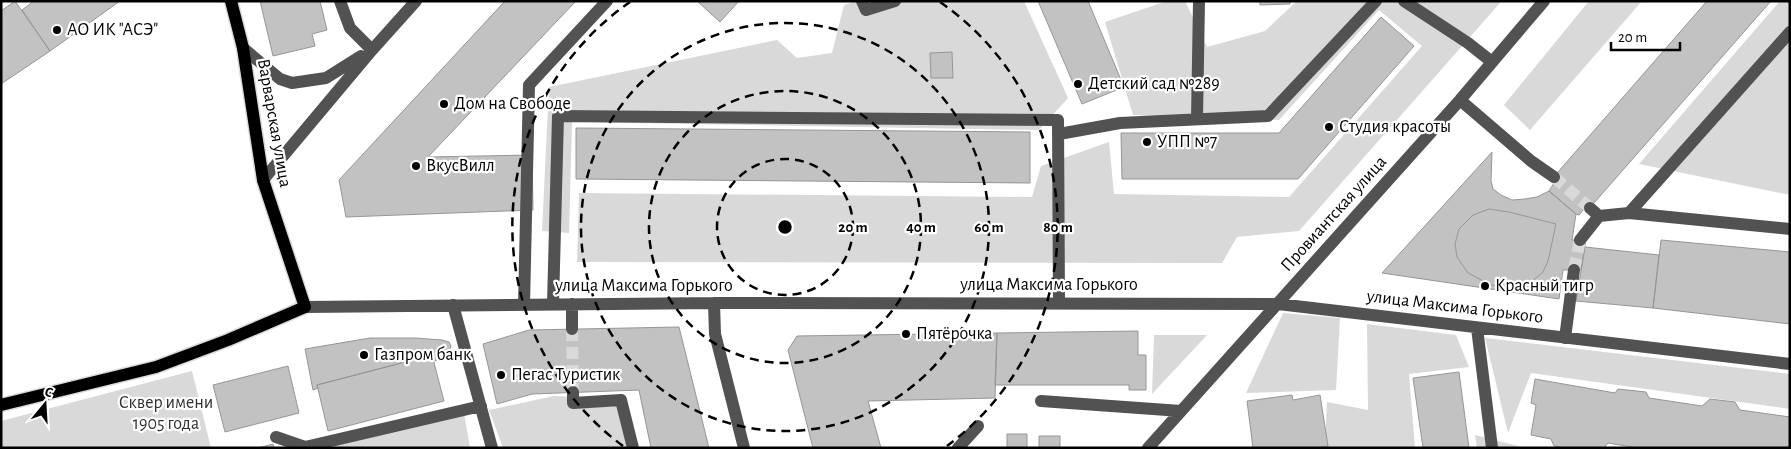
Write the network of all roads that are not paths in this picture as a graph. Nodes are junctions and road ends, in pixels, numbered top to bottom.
1 (231, 1) edge
2 (340, 1) edge
3 (416, 1) edge
4 (607, 1) edge
5 (895, 1) edge
6 (1199, 1) edge
7 (1376, 1) edge
8 (1404, 1) edge
9 (1544, 1) edge
10 (864, 6) edge
11 (1790, 32) edge
12 (243, 48) junction
13 (372, 50) junction
14 (1492, 62) junction
15 (1460, 100) junction
16 (1197, 120) junction
17 (1059, 134) junction
18 (1554, 177) tunnel mouth
19 (263, 180) junction
20 (1629, 213) junction
21 (1790, 229) edge
22 (1580, 240) tunnel mouth
23 (1574, 270) tunnel mouth
24 (1059, 302) junction
25 (714, 303) junction
26 (553, 304) junction
27 (572, 304) junction
28 (1278, 304) junction
29 (453, 305) junction
30 (524, 305) junction
31 (305, 307) junction
32 (1477, 328) junction
33 (572, 329) tunnel mouth
34 (1564, 338) junction
35 (1790, 364) edge
36 (573, 392) dead end
37 (1041, 401) dead end
38 (1, 405) edge
39 (481, 406) junction
40 (1181, 411) junction
41 (978, 426) dead end
42 (276, 437) dead end
43 (492, 448) edge
44 (633, 448) edge
45 (744, 448) edge
46 (958, 448) edge
47 (1148, 448) edge
48 (1492, 448) edge

1 - 12 main road, Варварская улица
2 - 13 street
3 - 13 street
4 - 30 street
5 - 10 street
6 - 16 street
7 - 16 street
8 - 14 street
9 - 14 street, Провиантская улица
11 - 20 street
12 - 13 street
12 - 19 main road, Варварская улица
13 - 19 street
14 - 15 street, Провиантская улица
15 - 18 street
15 - 28 street, Провиантская улица
16 - 17 street
17 - 24 street
17 - 26 street
19 - 31 main road, Варварская улица
20 - 21 street
20 - 22 street
23 - 34 street
24 - 25 street, улица Максима Горького
24 - 28 street, улица Максима Горького
25 - 27 street, улица Максима Горького
25 - 45 street
26 - 27 street, улица Максима Горького
26 - 30 street, улица Максима Горького
27 - 33 street
28 - 32 street, улица Максима Горького
28 - 40 street, Провиантская улица
29 - 30 street, улица Максима Горького
29 - 31 street, улица Максима Горького
29 - 39 street
31 - 38 main road
32 - 34 street, улица Максима Горького
32 - 48 street
34 - 35 street, улица Максима Горького
36 - 44 street
37 - 40 street
39 - 42 street
39 - 43 street
40 - 47 street, Провиантская улица
41 - 46 street

